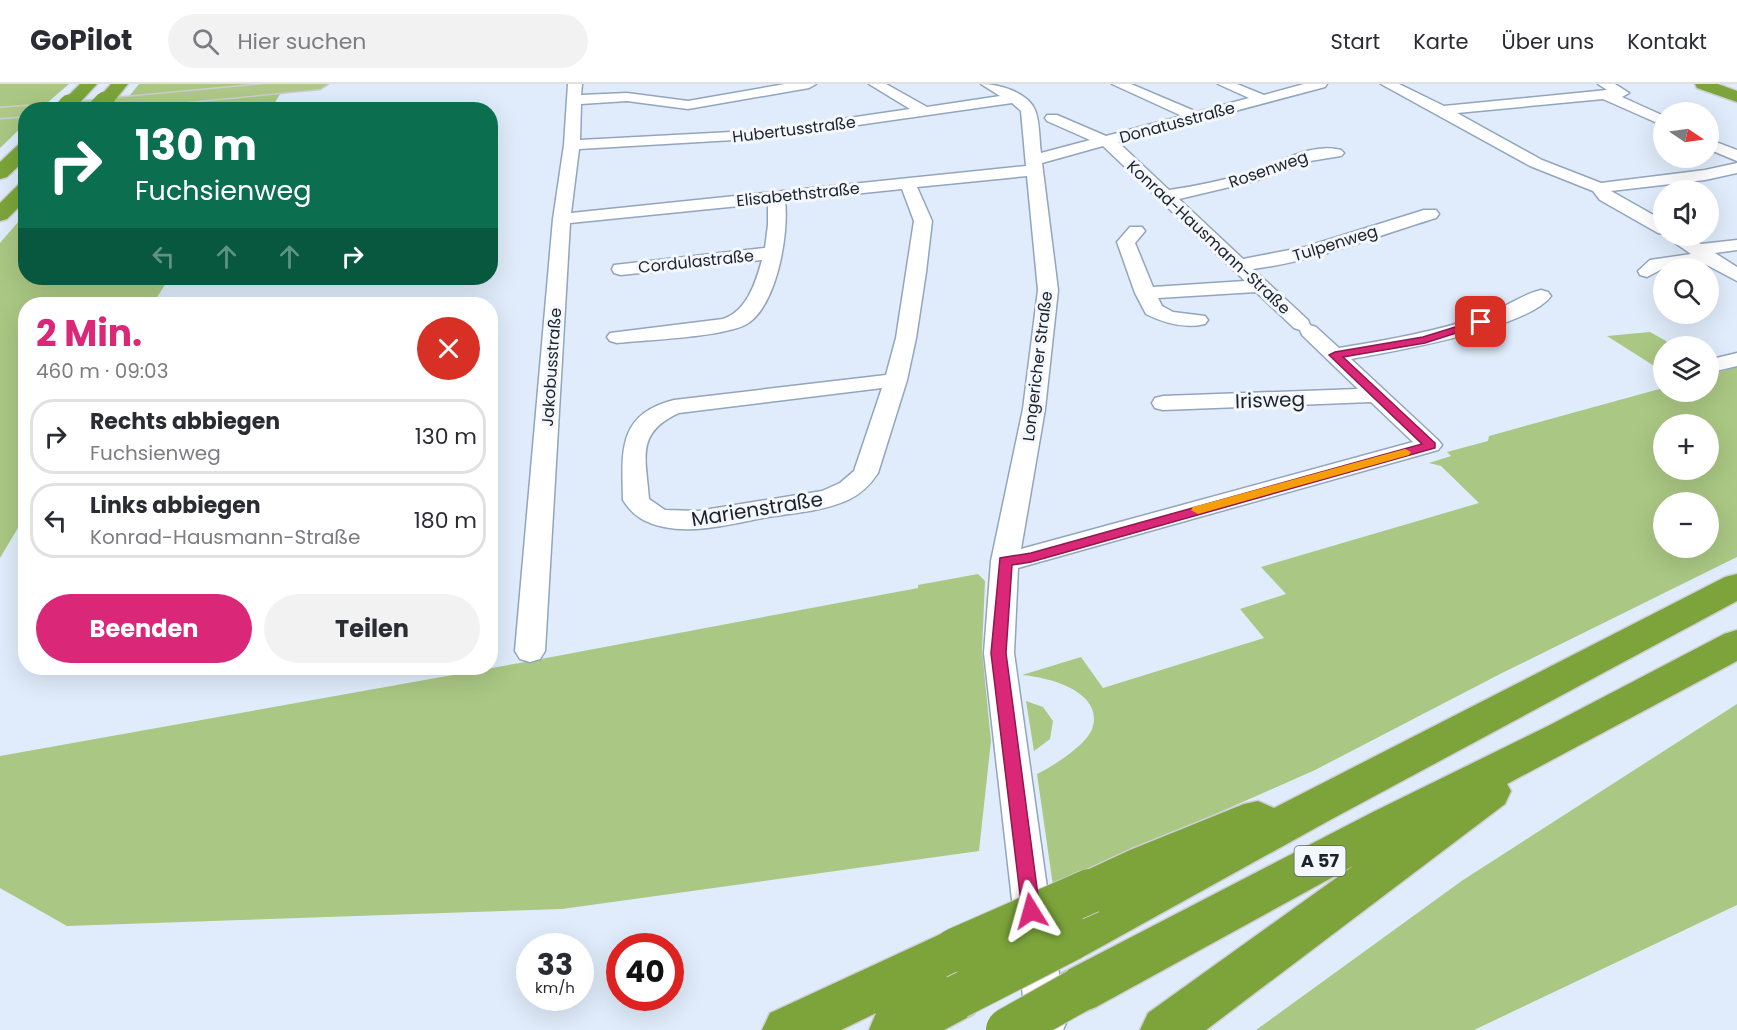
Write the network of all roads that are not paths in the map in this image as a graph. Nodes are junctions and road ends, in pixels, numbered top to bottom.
1 (89, 84) edge
2 (120, 84) edge
3 (320, 84) edge
4 (575, 84) edge
5 (809, 84) edge
6 (876, 84) edge
7 (988, 84) edge
8 (1119, 84) edge
9 (1225, 84) edge
10 (1320, 84) edge
11 (1388, 84) edge
12 (1704, 84) edge
13 (289, 86) edge
14 (1605, 89) edge
15 (1737, 92) edge
16 (1737, 97) edge
17 (1015, 98) junction
18 (1263, 99) junction
19 (574, 100) junction
20 (72, 102) edge
21 (104, 102) edge
22 (124, 102) edge
23 (1442, 110) junction
24 (18, 112) edge
25 (926, 112) junction
26 (0, 113) edge
27 (1653, 116) edge
28 (1196, 117) junction
29 (1052, 118) dead end
30 (1105, 141) junction
31 (572, 145) junction
32 (1719, 148) edge
33 (1336, 153) dead end
34 (18, 156) edge
35 (1737, 156) edge
36 (1035, 165) junction
37 (1737, 168) edge
38 (0, 173) edge
39 (907, 183) junction
40 (1599, 188) junction
41 (18, 196) edge
42 (776, 196) junction
43 (1165, 196) junction
44 (1430, 214) dead end
45 (0, 215) edge
46 (562, 219) junction
47 (1653, 223) edge
48 (1136, 231) dead end
49 (1737, 245) edge
50 (1690, 246) edge
51 (772, 253) junction
52 (1703, 254) junction
53 (1238, 265) junction
54 (621, 268) dead end
55 (1647, 271) dead end
56 (1737, 275) edge
57 (1261, 286) junction
58 (1145, 292) junction
59 (1541, 297) dead end
60 (1198, 320) dead end
61 (617, 337) dead end
62 (1335, 355) junction
63 (1737, 359) edge
64 (1719, 364) edge
65 (896, 380) junction
66 (1377, 396) junction
67 (1163, 403) dead end
68 (1005, 561) junction
69 (1737, 586) edge
70 (1737, 644) edge
71 (530, 651) dead end
72 (1562, 737) junction
73 (1315, 807) junction
74 (786, 1030) edge
75 (894, 1030) edge
76 (1008, 1030) edge
77 (1047, 1030) edge
78 (1165, 1030) edge

1 - 20 highway
2 - 21 highway
3 - 13 main road
4 - 19 street, Jakobusstraße
5 - 19 street
6 - 25 street
7 - 17 street
8 - 28 street
9 - 18 street
10 - 18 street, Donatusstraße
11 - 23 street
12 - 15 highway
12 - 16 highway
13 - 22 main road
14 - 23 street
14 - 27 street
17 - 25 street, Hubertusstraße
17 - 36 street, Longericher Straße
18 - 28 street, Donatusstraße
19 - 31 street, Jakobusstraße
23 - 40 street
24 - 26 main road
25 - 31 street, Hubertusstraße
28 - 30 street, Donatusstraße
29 - 30 street, Konrad-Hausmann-Straße
30 - 36 street, Donatusstraße
30 - 43 street, Konrad-Hausmann-Straße
31 - 46 street, Jakobusstraße
32 - 35 street
33 - 43 street, Rosenweg
34 - 38 highway
36 - 39 street, Elisabethstraße
36 - 68 street, Longericher Straße
37 - 40 street
39 - 42 street, Elisabethstraße
39 - 65 street, Marienstraße
40 - 47 street
41 - 45 highway
42 - 46 street, Elisabethstraße
42 - 51 street
43 - 53 street, Konrad-Hausmann-Straße
44 - 53 street, Tulpenweg
46 - 71 street, Jakobusstraße
48 - 58 street
49 - 52 street
50 - 52 street
51 - 54 street, Cordulastraße
51 - 61 street
52 - 55 street
52 - 56 street
53 - 57 street, Konrad-Hausmann-Straße
57 - 58 street
57 - 62 street, Konrad-Hausmann-Straße
58 - 60 street
59 - 62 street
62 - 66 street, Konrad-Hausmann-Straße
63 - 64 street
65 - 65 street, Marienstraße
66 - 67 street, Irisweg
66 - 68 street, Konrad-Hausmann-Straße
68 - 77 street, Longericher Straße
69 - 73 highway, A 57
70 - 72 highway, A 57
72 - 76 highway, A 57, bridge
72 - 78 highway
73 - 74 highway, bridge
73 - 75 highway, A 57, bridge

